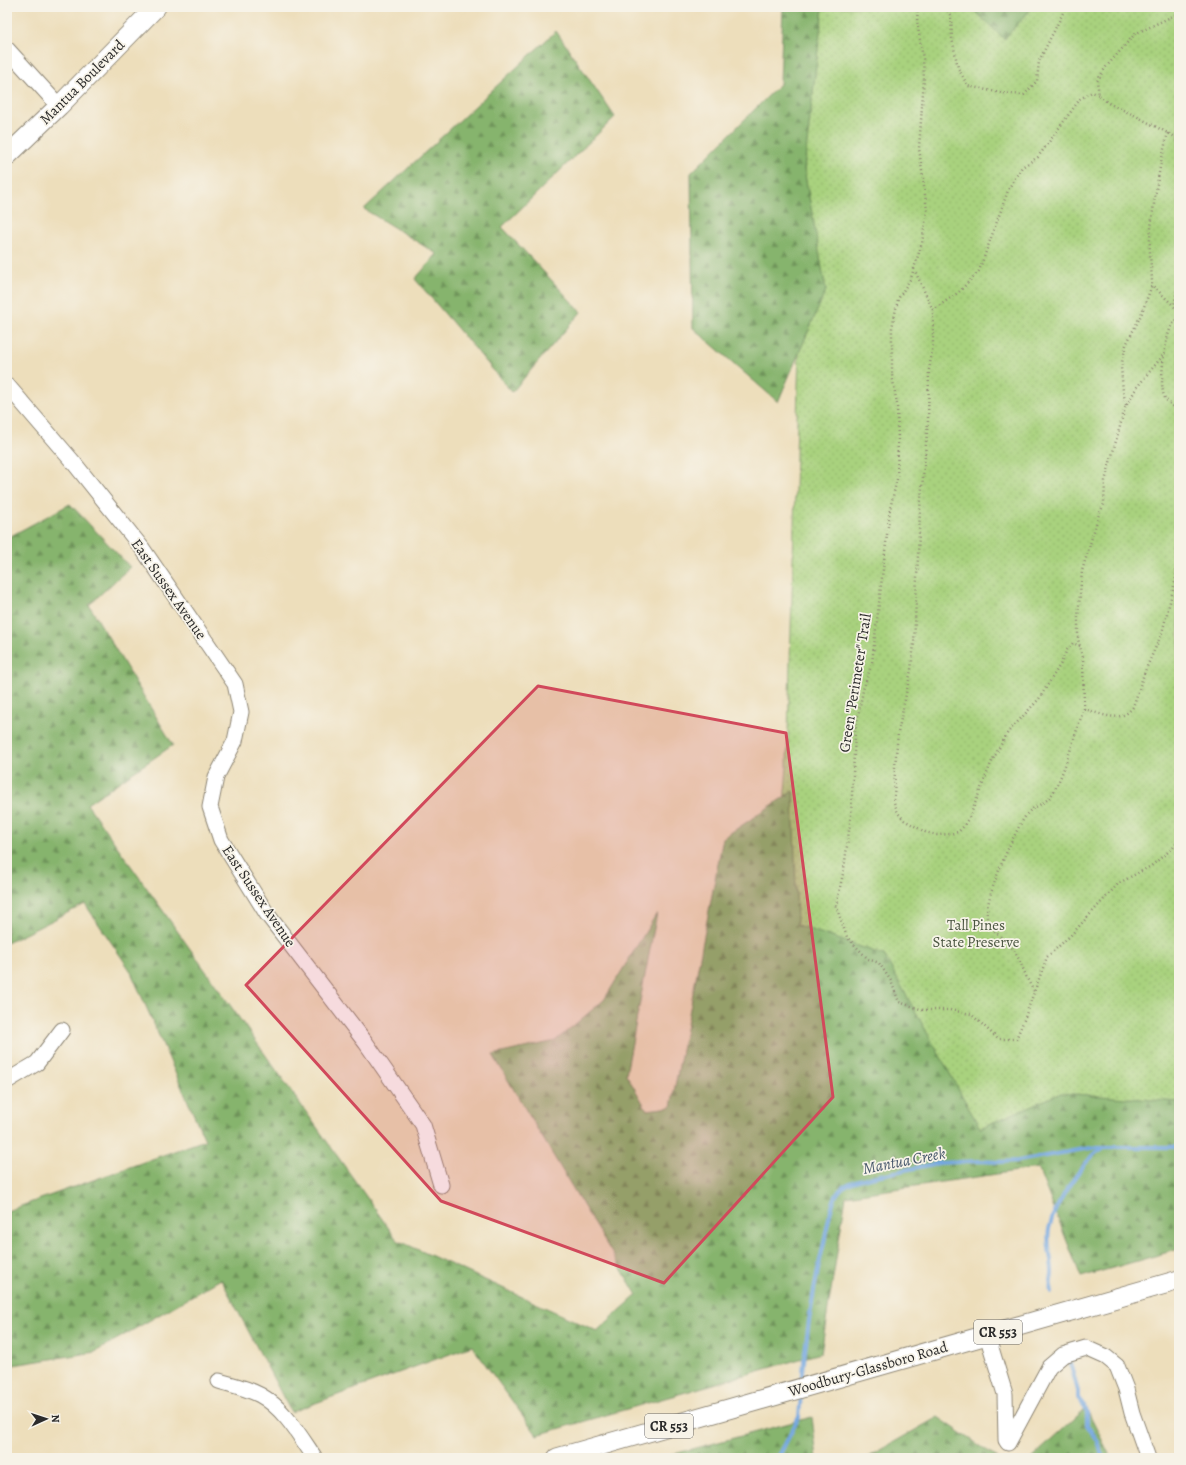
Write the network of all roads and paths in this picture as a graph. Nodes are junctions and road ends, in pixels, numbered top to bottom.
1 (156, 7) edge
2 (918, 7) edge
3 (946, 7) edge
4 (1066, 7) edge
5 (1179, 13) edge
6 (7, 50) edge
7 (1099, 95) junction
8 (59, 106) junction
9 (1168, 133) junction
10 (1179, 139) edge
11 (7, 156) edge
12 (914, 269) junction
13 (1179, 279) edge
14 (1152, 285) junction
15 (1174, 306) junction
16 (933, 310) junction
17 (1179, 313) edge
18 (1179, 317) edge
19 (1165, 354) junction
20 (7, 385) edge
21 (1126, 405) junction
22 (1179, 410) edge
23 (1179, 536) edge
24 (1080, 646) junction
25 (1084, 709) junction
26 (1179, 840) edge
27 (1034, 991) junction
28 (62, 1030) dead end
29 (7, 1081) edge
30 (441, 1185) dead end
31 (1179, 1280) edge
32 (987, 1335) junction
33 (219, 1381) dead end
34 (315, 1458) edge
35 (557, 1458) edge
36 (1148, 1458) edge

1 - 8 main road, Mantua Boulevard
2 - 12 path, Green "Perimeter" Trail
3 - 4 path
5 - 7 path
6 - 8 street
7 - 9 path
7 - 16 path
8 - 11 main road, Mantua Boulevard
9 - 10 path
9 - 14 path
12 - 16 path
12 - 27 path, Green "Perimeter" Trail
13 - 15 path
14 - 15 path
14 - 21 path
15 - 17 path
16 - 24 path
18 - 19 path
19 - 21 path
19 - 22 path
20 - 30 street, East Sussex Avenue
21 - 24 path
23 - 25 path
24 - 25 path
25 - 27 path
26 - 27 path, Green "Perimeter" Trail
28 - 29 street
31 - 32 main road, Woodbury-Glassboro Road / CR 553
32 - 35 main road, Woodbury-Glassboro Road / CR 553
32 - 36 street
33 - 34 street

